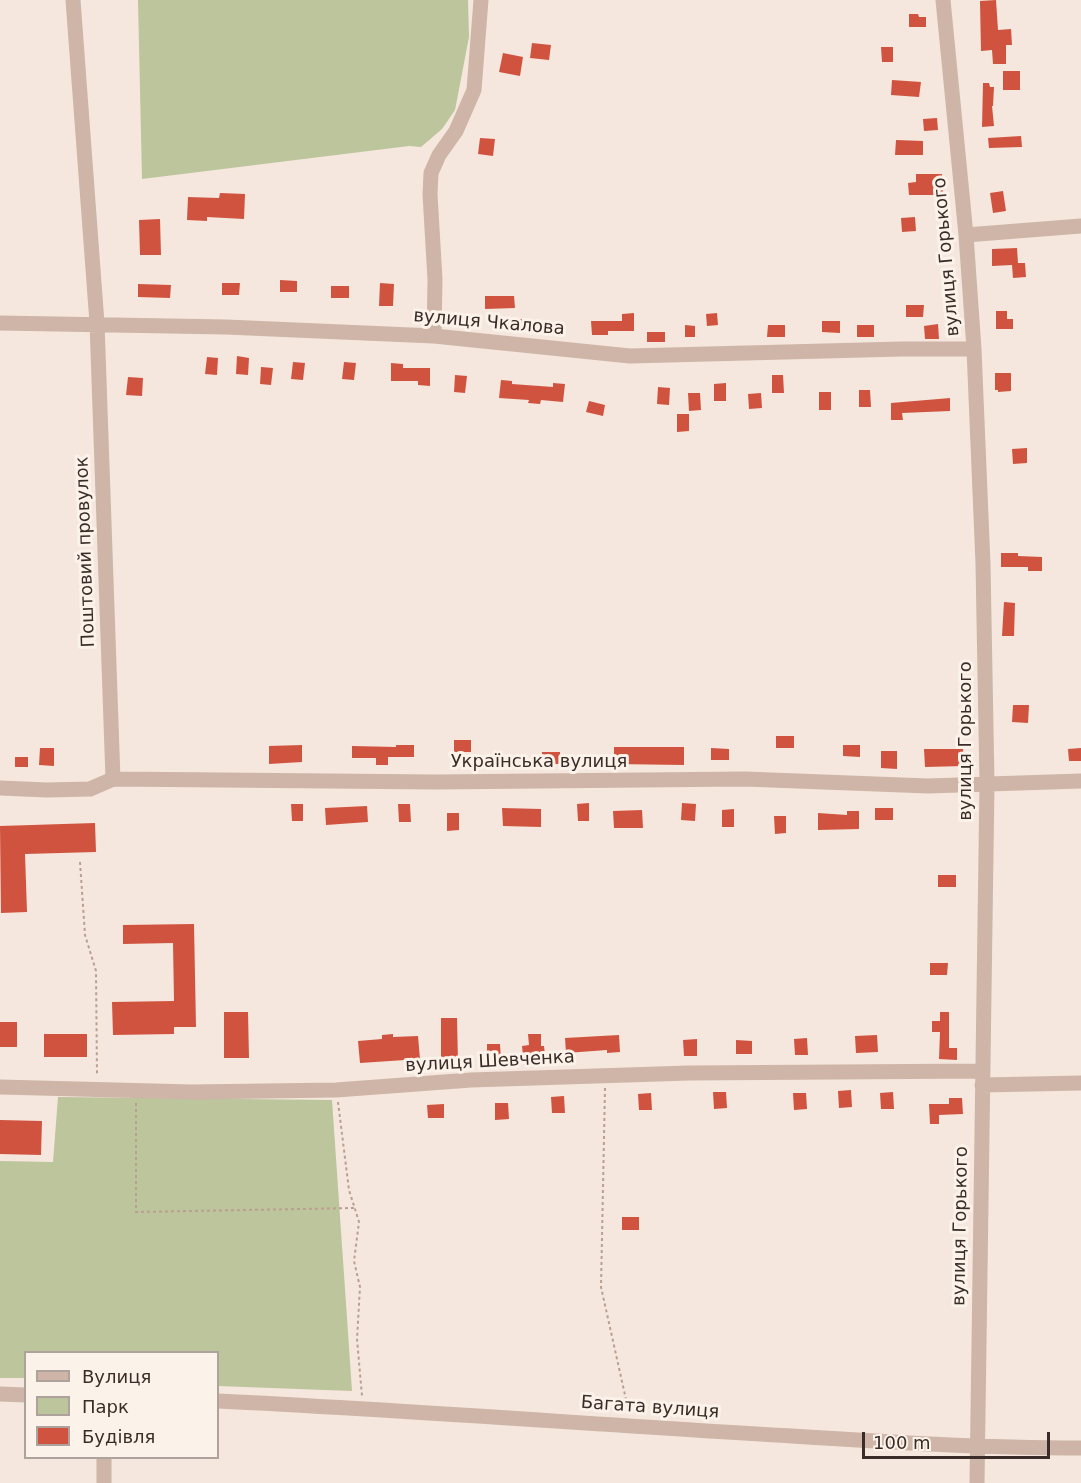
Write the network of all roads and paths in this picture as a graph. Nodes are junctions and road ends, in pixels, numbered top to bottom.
1 (73, 0) edge
2 (482, 0) edge
3 (942, 0) edge
4 (1081, 225) edge
5 (966, 235) junction
6 (0, 322) edge
7 (97, 323) junction
8 (434, 336) junction
9 (974, 349) junction
10 (113, 779) junction
11 (1081, 781) edge
12 (987, 783) junction
13 (0, 788) edge
14 (80, 862) dead end
15 (605, 1076) junction
16 (982, 1078) junction
17 (1081, 1083) edge
18 (0, 1087) edge
19 (98, 1090) junction
20 (136, 1090) junction
21 (336, 1090) junction
22 (354, 1208) junction
23 (0, 1394) edge
24 (24, 1395) edge
25 (219, 1401) edge
26 (363, 1408) junction
27 (632, 1427) junction
28 (977, 1447) junction
29 (1081, 1448) edge
30 (104, 1459) edge
31 (104, 1483) edge
32 (977, 1483) edge

1 - 7 street, Поштовий провулок
2 - 8 street
3 - 5 street, вулиця Горького
4 - 5 street
5 - 9 street, вулиця Горького
6 - 7 street, вулиця Чкалова
7 - 8 street, вулиця Чкалова
7 - 10 street, Поштовий провулок
8 - 9 street, вулиця Чкалова
9 - 12 street, вулиця Горького
10 - 12 street, Українська вулиця
10 - 13 street, Українська вулиця
11 - 12 street, Українська вулиця
12 - 16 street, вулиця Горького
14 - 19 path
15 - 16 street, вулиця Шевченка
15 - 21 street, вулиця Шевченка
15 - 27 path
16 - 17 street, вулиця Шевченка
16 - 28 street, вулиця Горького
18 - 19 street, вулиця Шевченка
19 - 20 street, вулиця Шевченка
20 - 21 street, вулиця Шевченка
20 - 22 path
21 - 22 path
22 - 26 path
23 - 24 street
25 - 26 street, Багата вулиця
26 - 27 street, Багата вулиця
27 - 28 street, Багата вулиця
28 - 29 street, Багата вулиця
28 - 32 street, вулиця Горького
30 - 31 street

